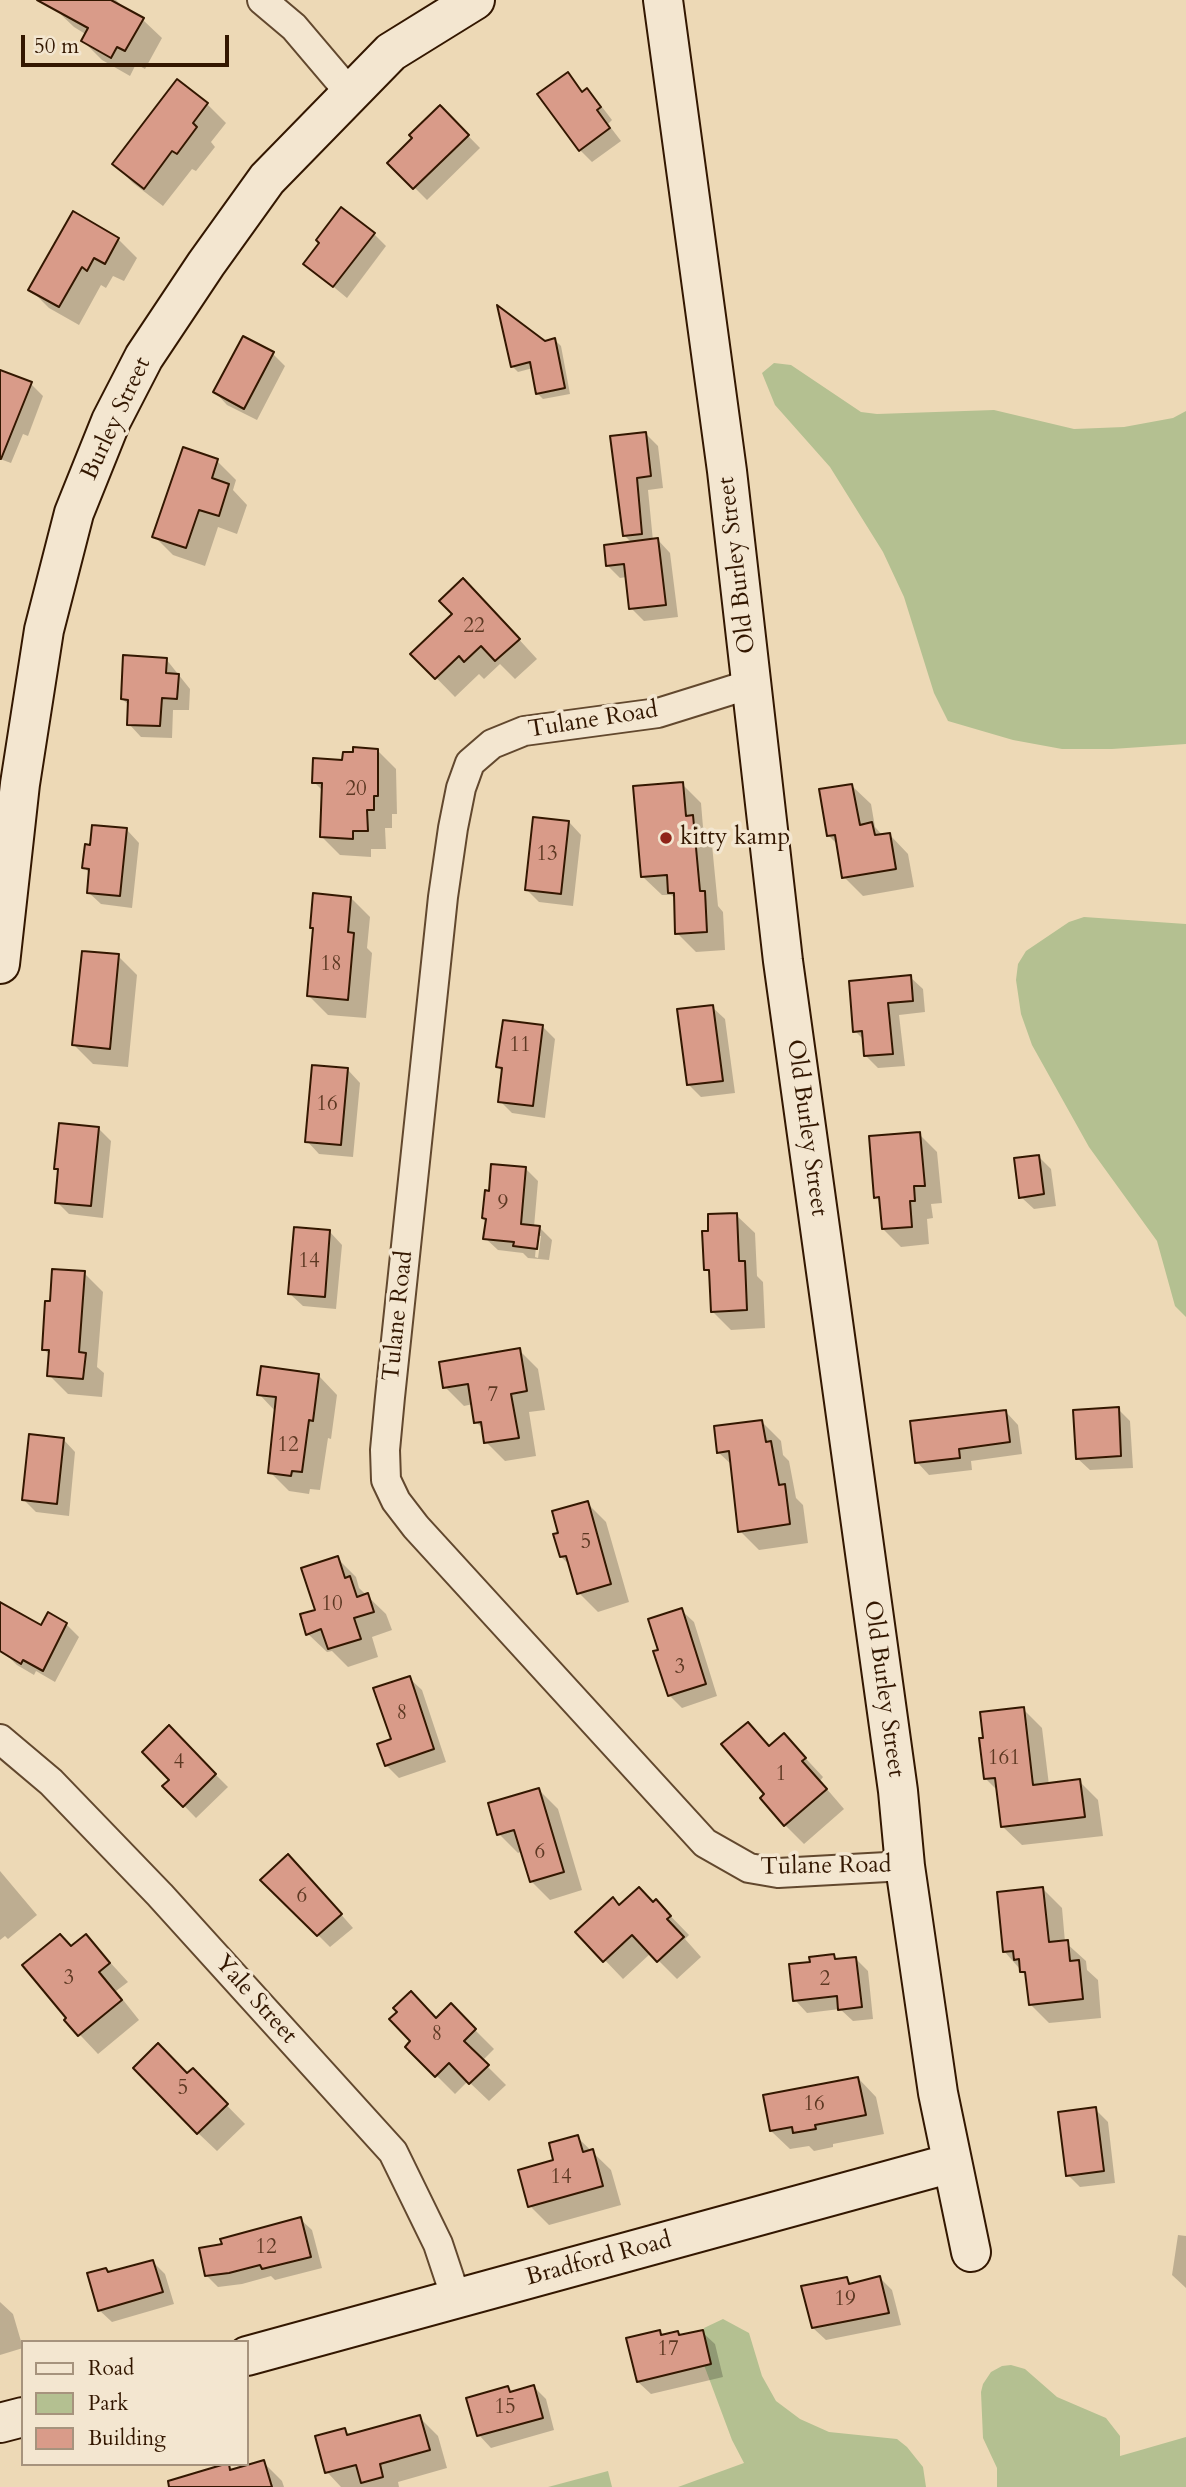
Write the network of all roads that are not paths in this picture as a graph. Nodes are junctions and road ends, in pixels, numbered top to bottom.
1 (261, 0) edge
2 (475, 0) edge
3 (663, 0) edge
4 (350, 93) junction
5 (751, 684) junction
6 (0, 964) edge
7 (0, 1739) edge
8 (905, 1866) junction
9 (952, 2163) junction
10 (971, 2252) dead end
11 (456, 2298) junction
12 (248, 2356) edge
13 (21, 2418) edge
14 (0, 2424) edge

1 - 4 street
2 - 4 street, Burley Street
3 - 5 street, Old Burley Street
4 - 6 street, Burley Street
5 - 8 street, Old Burley Street
5 - 8 street, Tulane Road
7 - 11 street, Yale Street
8 - 9 street, Old Burley Street
9 - 10 street, Old Burley Street
9 - 11 street, Bradford Road
11 - 12 street, Bradford Road
13 - 14 street

